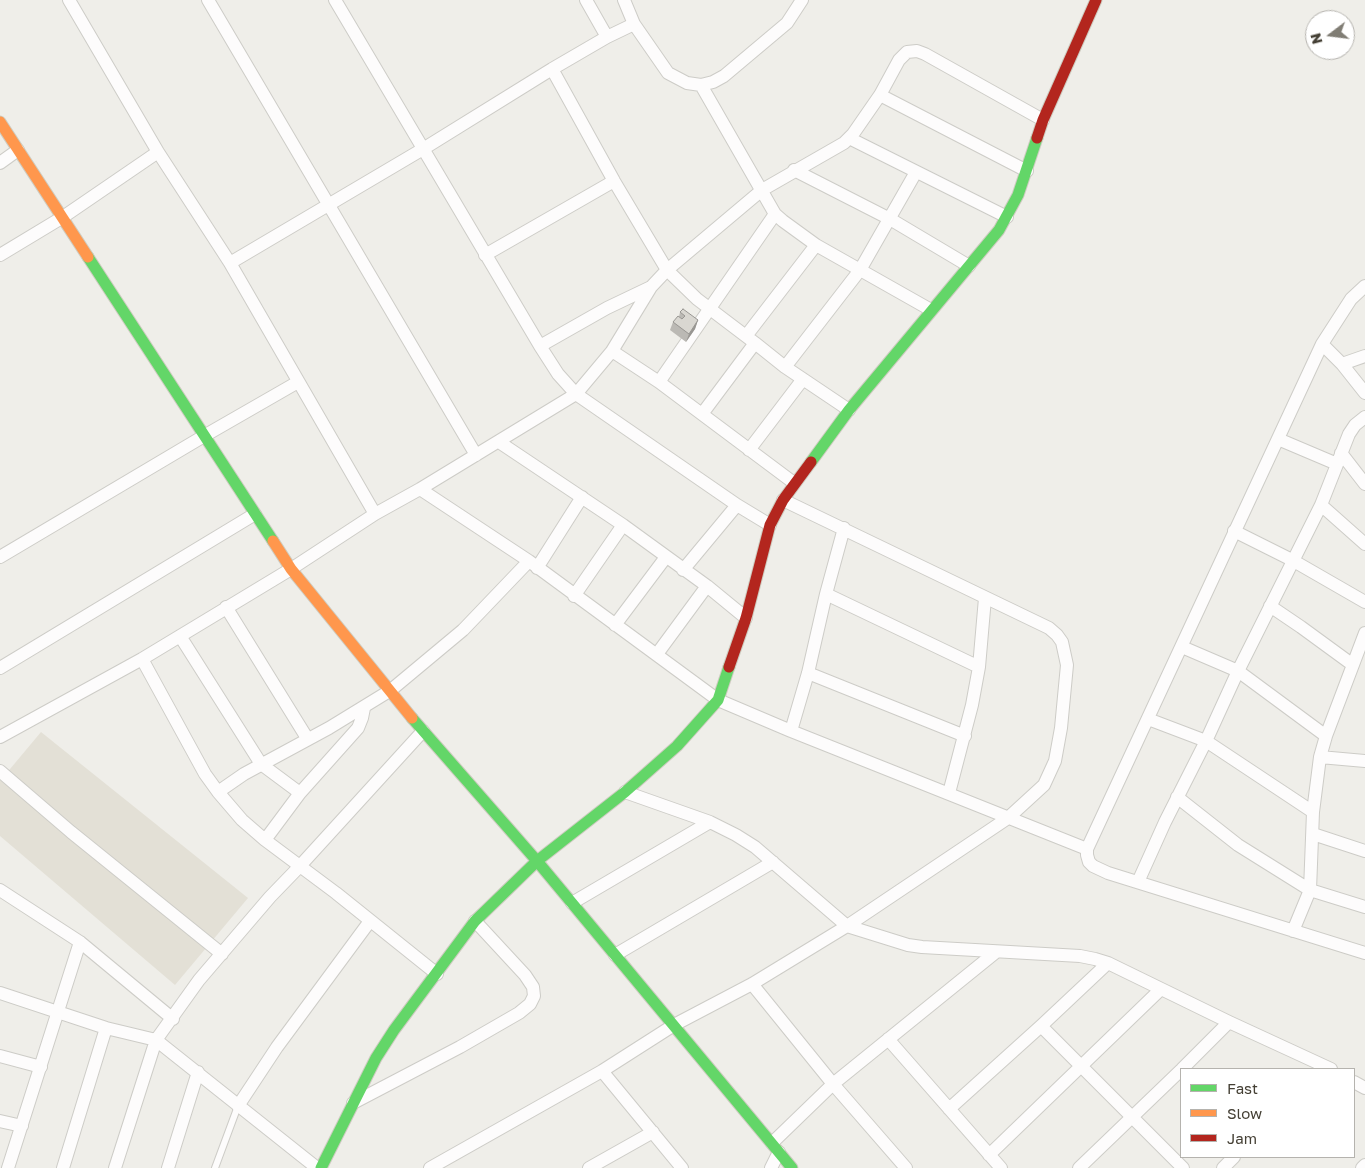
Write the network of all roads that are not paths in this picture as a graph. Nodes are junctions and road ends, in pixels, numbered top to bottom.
1 (68, 0) edge
2 (208, 0) edge
3 (586, 0) edge
4 (624, 0) edge
5 (802, 0) edge
6 (1096, 0) edge
7 (337, 1) edge
8 (634, 24) junction
9 (607, 37) junction
10 (552, 69) junction
11 (701, 85) junction
12 (880, 95) junction
13 (1043, 120) junction
14 (0, 122) edge
15 (849, 138) junction
16 (423, 149) junction
17 (18, 150) junction
18 (158, 152) junction
19 (0, 163) edge
20 (794, 170) junction
21 (1027, 171) junction
22 (916, 172) junction
23 (614, 180) junction
24 (762, 190) junction
25 (329, 204) junction
26 (775, 214) junction
27 (63, 217) junction
28 (1007, 217) junction
29 (890, 220) junction
30 (816, 245) junction
31 (485, 254) junction
32 (0, 255) edge
33 (230, 264) junction
34 (969, 266) junction
35 (667, 270) junction
36 (860, 270) junction
37 (1365, 286) edge
38 (651, 287) junction
39 (710, 309) junction
40 (932, 310) junction
41 (750, 340) junction
42 (1322, 344) junction
43 (540, 346) junction
44 (612, 351) junction
45 (1365, 356) edge
46 (1342, 364) junction
47 (785, 367) junction
48 (802, 379) junction
49 (298, 382) junction
50 (659, 382) junction
51 (1365, 393) edge
52 (576, 394) junction
53 (849, 410) junction
54 (702, 414) junction
55 (1365, 417) edge
56 (204, 436) junction
57 (1278, 439) junction
58 (499, 442) junction
59 (749, 450) junction
60 (476, 455) junction
61 (1339, 458) junction
62 (794, 484) junction
63 (1365, 484) edge
64 (420, 489) junction
65 (582, 497) junction
66 (783, 500) junction
67 (738, 505) junction
68 (1320, 505) junction
69 (255, 514) junction
70 (375, 514) junction
71 (622, 525) junction
72 (770, 525) junction
73 (844, 528) junction
74 (1234, 531) junction
75 (1365, 544) edge
76 (0, 557) edge
77 (666, 557) junction
78 (1292, 560) junction
79 (533, 565) junction
80 (291, 569) junction
81 (683, 570) junction
82 (707, 586) junction
83 (826, 594) junction
84 (574, 596) junction
85 (985, 598) junction
86 (1365, 602) edge
87 (1270, 606) junction
88 (226, 607) junction
89 (746, 618) junction
90 (615, 625) junction
91 (1365, 633) edge
92 (180, 636) junction
93 (1182, 647) junction
94 (657, 654) junction
95 (142, 659) junction
96 (1353, 665) junction
97 (979, 667) junction
98 (0, 668) edge
99 (1238, 671) junction
100 (808, 673) junction
101 (391, 690) junction
102 (718, 700) junction
103 (364, 708) junction
104 (1148, 719) junction
105 (790, 730) junction
106 (423, 731) junction
107 (965, 736) junction
108 (1326, 736) junction
109 (0, 737) edge
110 (307, 738) junction
111 (1206, 741) junction
112 (1320, 757) junction
113 (1365, 761) edge
114 (261, 764) junction
115 (0, 771) edge
116 (218, 792) junction
117 (625, 792) junction
118 (300, 793) junction
119 (949, 794) junction
120 (1177, 798) junction
121 (1313, 812) junction
122 (1008, 818) junction
123 (710, 822) junction
124 (1313, 834) junction
125 (265, 840) junction
126 (1087, 849) junction
127 (1365, 851) edge
128 (537, 861) junction
129 (773, 862) junction
130 (299, 867) junction
131 (1138, 882) junction
132 (0, 890) edge
133 (1310, 890) junction
134 (572, 903) junction
135 (1365, 907) edge
136 (370, 921) junction
137 (475, 921) junction
138 (848, 926) junction
139 (1293, 931) junction
140 (80, 942) junction
141 (996, 952) junction
142 (1365, 953) edge
143 (222, 954) junction
144 (615, 955) junction
145 (1108, 963) junction
146 (437, 974) junction
147 (752, 984) junction
148 (1161, 989) junction
149 (0, 993) edge
150 (58, 1012) junction
151 (173, 1019) junction
152 (1229, 1022) junction
153 (674, 1025) junction
154 (1041, 1026) junction
155 (106, 1028) junction
156 (888, 1039) junction
157 (156, 1040) junction
158 (0, 1056) edge
159 (1082, 1066) junction
160 (41, 1067) junction
161 (1184, 1068) edge
162 (1327, 1068) edge
163 (602, 1071) junction
164 (198, 1072) junction
165 (1180, 1072) edge
166 (833, 1084) junction
167 (353, 1103) junction
168 (238, 1106) junction
169 (949, 1109) junction
170 (1133, 1118) junction
171 (0, 1120) edge
172 (22, 1126) junction
173 (653, 1132) junction
174 (775, 1148) junction
175 (989, 1154) junction
176 (1233, 1158) edge
177 (1365, 1165) edge
178 (8, 1168) edge
179 (63, 1168) edge
180 (115, 1168) edge
181 (168, 1168) edge
182 (215, 1168) edge
183 (317, 1168) edge
184 (321, 1168) edge
185 (430, 1168) edge
186 (589, 1168) edge
187 (682, 1168) edge
188 (771, 1168) edge
189 (792, 1168) edge
190 (906, 1168) edge
191 (1001, 1168) edge
192 (1079, 1168) edge
193 (1183, 1168) edge
194 (1223, 1168) edge
195 (1362, 1168) edge

1 - 18 street
2 - 25 street
3 - 9 street
4 - 8 street
5 - 11 street
6 - 13 street
7 - 16 street
8 - 9 street
8 - 11 street
9 - 10 street
10 - 16 street
10 - 23 street
11 - 24 street
12 - 13 street
12 - 15 street
12 - 21 street
13 - 21 street
14 - 17 street
15 - 20 street
15 - 22 street
16 - 25 street
16 - 31 street
17 - 19 street
17 - 27 street
18 - 27 street
18 - 33 street
20 - 24 street
20 - 29 street
21 - 28 street
22 - 28 street
22 - 29 street
23 - 31 street
23 - 35 street
24 - 26 street
24 - 35 street
25 - 33 street
25 - 60 street
26 - 30 street
26 - 39 street
27 - 32 street
27 - 56 street
28 - 34 street
29 - 34 street
29 - 36 street
30 - 36 street
30 - 41 street
31 - 43 street
33 - 49 street
34 - 40 street
35 - 38 street
35 - 39 street
36 - 40 street
36 - 47 street
37 - 42 street
38 - 43 street
38 - 44 street
39 - 41 street
39 - 50 street
40 - 53 street
41 - 47 street
41 - 54 street
42 - 46 street
42 - 57 street
43 - 52 street
44 - 50 street
44 - 52 street
45 - 46 street
46 - 51 street
47 - 48 street
48 - 53 street
48 - 59 street
49 - 56 street
49 - 70 street
50 - 54 street
52 - 58 street
52 - 67 street
53 - 62 street
54 - 59 street
55 - 61 street
56 - 69 street
56 - 76 street
57 - 61 street
57 - 74 street
58 - 60 street
58 - 65 street
59 - 62 street
60 - 64 street
61 - 63 street
61 - 68 street
62 - 66 street
64 - 70 street
64 - 79 street
65 - 71 street
65 - 79 street
66 - 72 street
66 - 73 street
67 - 72 street
67 - 81 street
68 - 75 street
68 - 78 street
69 - 80 street
69 - 98 street
70 - 80 street
71 - 77 street
71 - 84 street
72 - 89 street
73 - 83 street
73 - 85 street
74 - 78 street
74 - 93 street
77 - 81 street
77 - 90 street
78 - 86 street
78 - 87 street
79 - 84 street
79 - 101 street
80 - 88 street
80 - 101 street
81 - 82 street
82 - 89 street
82 - 94 street
83 - 97 street
83 - 100 street
84 - 90 street
85 - 97 street
85 - 122 street
87 - 96 street
87 - 99 street
88 - 92 street
88 - 110 street
89 - 102 street
90 - 94 street
91 - 96 street
92 - 95 street
92 - 114 street
93 - 99 street
93 - 104 street
94 - 102 street
95 - 109 street
95 - 116 street
96 - 108 street
97 - 107 street
99 - 108 street
99 - 111 street
100 - 105 street
100 - 107 street
101 - 103 street
101 - 106 street
102 - 105 street
102 - 117 street
103 - 110 street
103 - 118 street
104 - 111 street
104 - 126 street
105 - 119 street
106 - 128 street
106 - 130 street
107 - 119 street
108 - 112 street
110 - 114 street
111 - 120 street
111 - 121 street
112 - 113 street
112 - 121 street
114 - 116 street
114 - 118 street
115 - 143 street
116 - 125 street
117 - 123 street
117 - 128 street
118 - 125 street
119 - 122 street
120 - 131 street
120 - 133 street
121 - 124 street
122 - 126 street
122 - 138 street
123 - 129 street
123 - 134 street
124 - 127 street
124 - 133 street
125 - 130 street
126 - 131 street
128 - 134 street
128 - 137 street
129 - 138 street
129 - 144 street
130 - 136 street
130 - 143 street
131 - 139 street
132 - 140 street
133 - 135 street
133 - 139 street
134 - 144 street
136 - 146 street
136 - 168 street
137 - 146 street
137 - 167 street
138 - 141 street
138 - 147 street
139 - 142 street
140 - 150 street
140 - 151 street
141 - 145 street
141 - 156 street
143 - 151 street
144 - 153 street
145 - 148 street
145 - 154 street
146 - 167 street
147 - 153 street
147 - 166 street
148 - 152 street
148 - 159 street
149 - 150 street
150 - 155 street
150 - 160 street
151 - 157 street
152 - 161 street
152 - 162 street
153 - 163 street
153 - 174 street
154 - 159 street
154 - 169 street
155 - 157 street
155 - 179 street
156 - 166 street
156 - 169 street
157 - 164 street
157 - 180 street
158 - 160 street
159 - 170 street
159 - 175 street
160 - 172 street
163 - 173 street
163 - 185 street
164 - 168 street
164 - 181 street
165 - 170 street
166 - 174 street
166 - 190 street
167 - 184 street
168 - 182 lane
168 - 183 street
169 - 175 street
170 - 192 street
170 - 193 street
171 - 172 street
172 - 178 street
173 - 186 street
173 - 187 street
174 - 188 street
174 - 189 street
175 - 191 street
176 - 194 street
177 - 195 street

